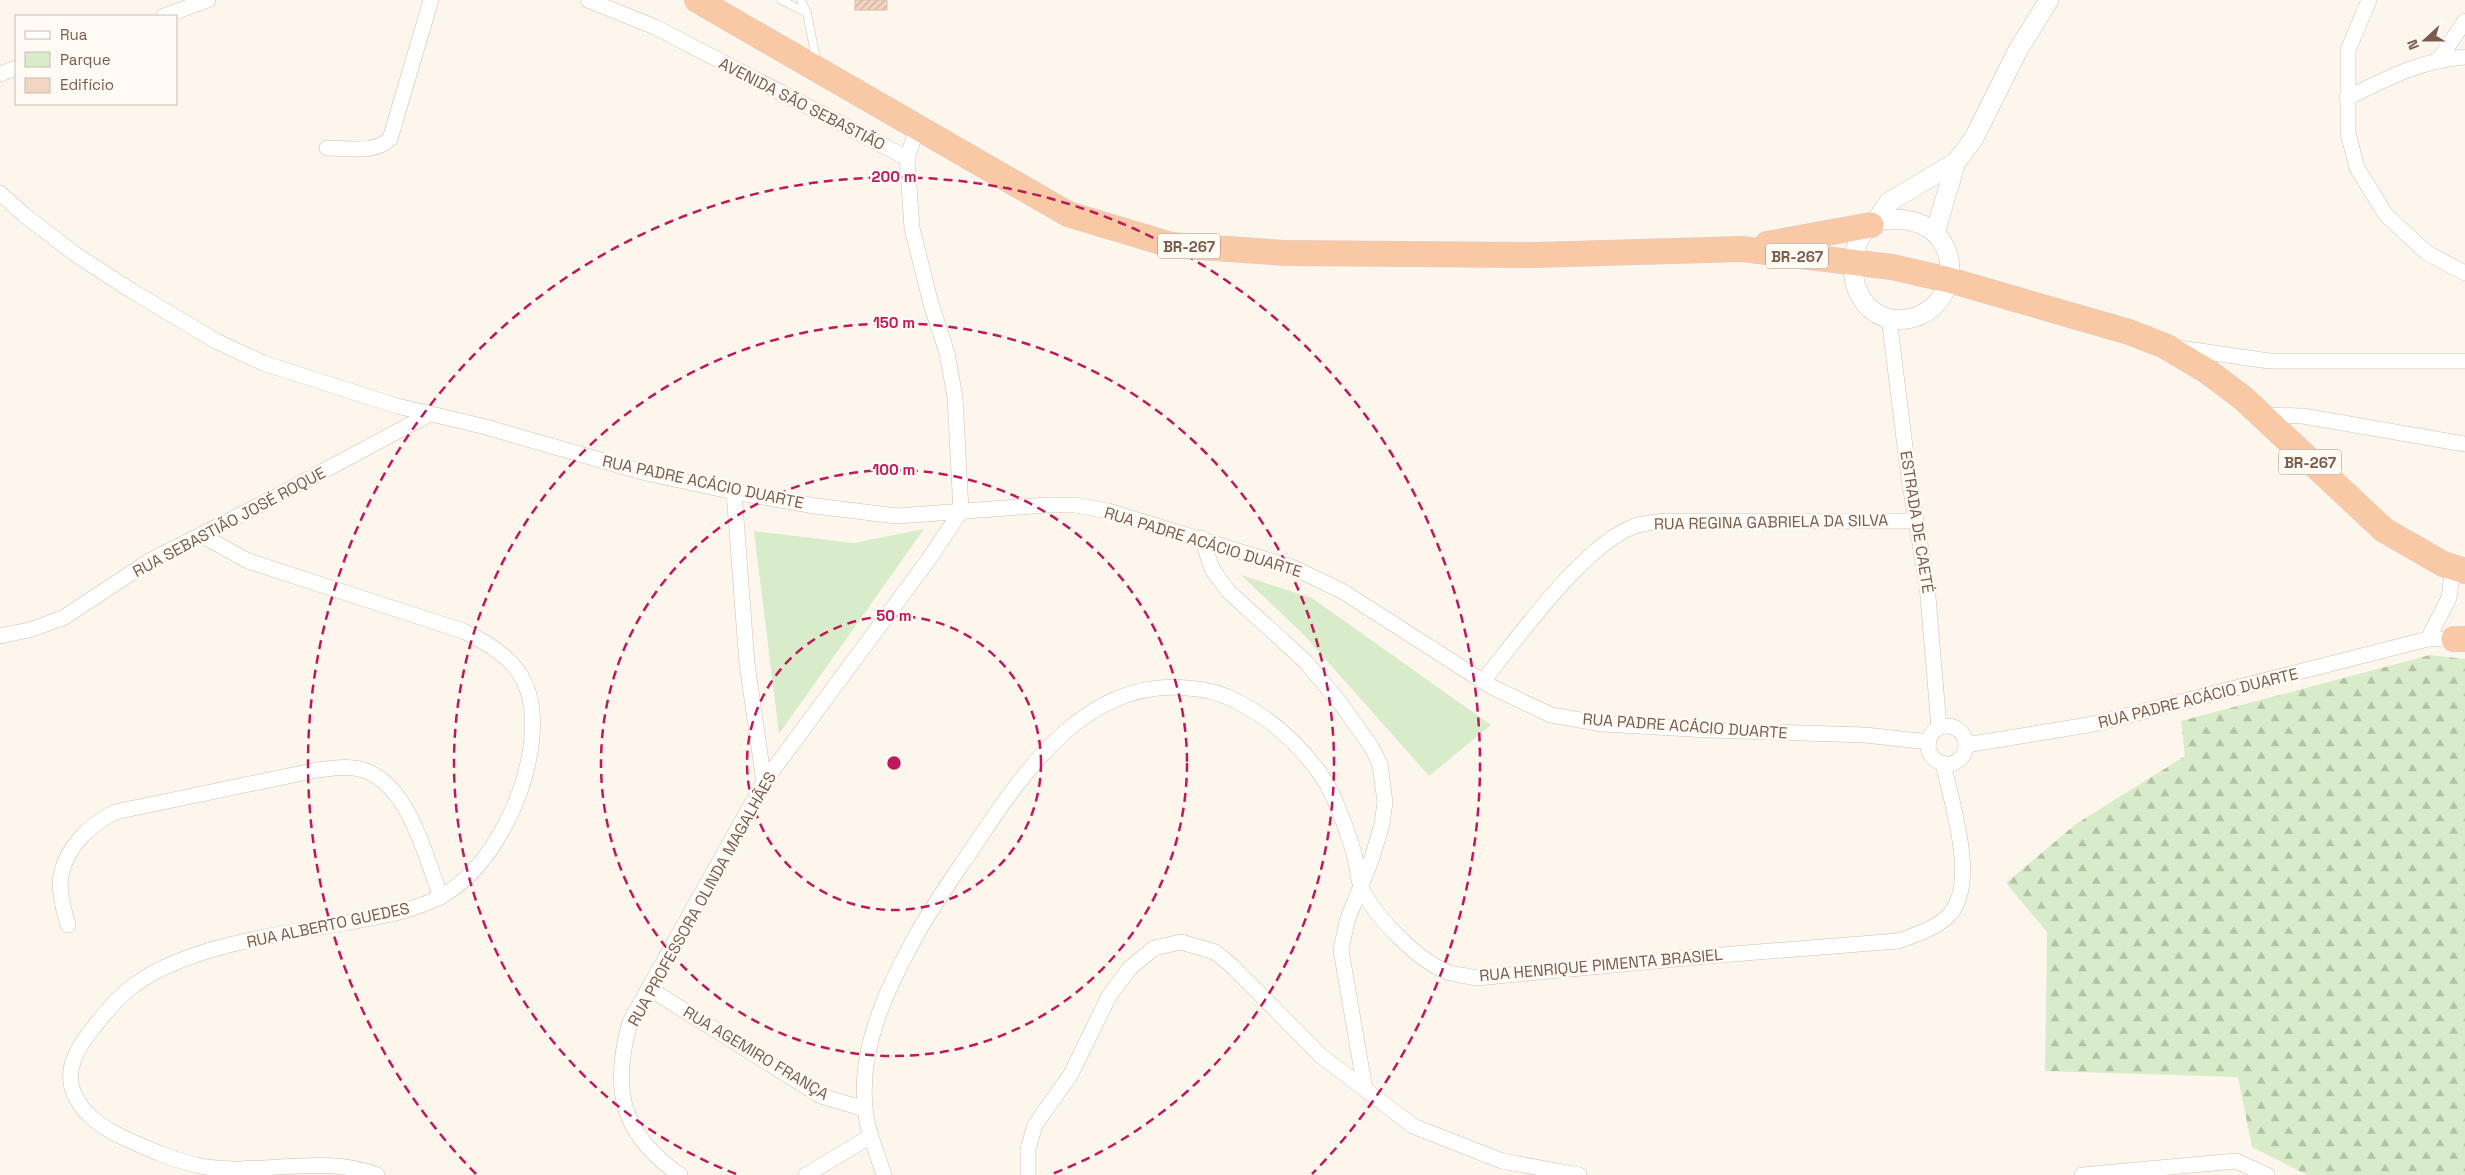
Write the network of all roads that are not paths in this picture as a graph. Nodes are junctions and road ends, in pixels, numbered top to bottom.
1 (208, 0) edge
2 (431, 0) edge
3 (588, 0) edge
4 (780, 0) edge
5 (801, 0) edge
6 (2049, 0) edge
7 (2369, 0) edge
8 (707, 2) edge
9 (807, 13) junction
10 (167, 15) edge
11 (2465, 21) edge
12 (2465, 56) edge
13 (2439, 59) junction
14 (15, 68) edge
15 (818, 68) junction
16 (0, 74) edge
17 (2347, 98) junction
18 (917, 129) junction
19 (327, 148) dead end
20 (907, 158) junction
21 (1956, 162) junction
22 (0, 194) edge
23 (1873, 223) junction
24 (1935, 233) junction
25 (1742, 249) junction
26 (1852, 261) junction
27 (2465, 273) edge
28 (1949, 280) junction
29 (1890, 318) junction
30 (2165, 346) junction
31 (2465, 361) edge
32 (430, 414) junction
33 (2260, 415) junction
34 (2465, 444) edge
35 (734, 492) junction
36 (962, 512) junction
37 (1916, 520) junction
38 (201, 535) junction
39 (1202, 538) junction
40 (2461, 570) edge
41 (0, 636) edge
42 (2461, 637) edge
43 (2428, 639) junction
44 (1483, 682) junction
45 (1939, 727) junction
46 (1929, 742) junction
47 (1966, 745) junction
48 (1943, 763) junction
49 (764, 782) junction
50 (1360, 887) junction
51 (441, 896) junction
52 (68, 925) dead end
53 (650, 989) junction
54 (1365, 1089) junction
55 (865, 1109) junction
56 (871, 1136) junction
57 (377, 1175) edge
58 (680, 1175) edge
59 (806, 1175) edge
60 (884, 1175) edge
61 (1028, 1175) edge
62 (1579, 1175) edge
63 (2082, 1175) edge
64 (2267, 1175) edge

1 - 10 street
2 - 19 street
3 - 20 street, AVENIDA SÃO SEBASTIÃO
4 - 9 lane
5 - 9 lane
6 - 21 street
7 - 17 street
8 - 15 highway, BR-267
9 - 15 lane
11 - 13 street
12 - 13 street
13 - 17 street
14 - 16 street
15 - 18 highway, BR-267
17 - 27 street
18 - 20 street
18 - 25 highway, BR-267
20 - 36 street
21 - 23 street
21 - 24 street
22 - 32 street, RUA PADRE ACÁCIO DUARTE
23 - 24 street
23 - 25 highway
23 - 26 street
24 - 28 street
25 - 26 highway, BR-267
26 - 28 highway, BR-267
26 - 29 street
28 - 29 street
28 - 30 highway, BR-267
29 - 37 street, ESTRADA DE CAETÉ
30 - 31 street
30 - 33 highway, BR-267
32 - 35 street, RUA PADRE ACÁCIO DUARTE
32 - 38 street, RUA SEBASTIÃO JOSÉ ROQUE
33 - 34 street
33 - 40 highway, BR-267
35 - 36 street, RUA PADRE ACÁCIO DUARTE
35 - 49 street
36 - 39 street, RUA PADRE ACÁCIO DUARTE
36 - 49 street, RUA PROFESSORA OLINDA MAGALHÃES
37 - 44 street, RUA REGINA GABRIELA DA SILVA
37 - 45 street, ESTRADA DE CAETÉ
38 - 41 street, RUA SEBASTIÃO JOSÉ ROQUE
38 - 51 street, RUA ALBERTO GUEDES
39 - 44 street, RUA PADRE ACÁCIO DUARTE
39 - 50 street
40 - 43 street
42 - 43 street, RUA PADRE ACÁCIO DUARTE
43 - 47 street, RUA PADRE ACÁCIO DUARTE
44 - 46 street, RUA PADRE ACÁCIO DUARTE
45 - 46 street
45 - 47 street
46 - 48 street
47 - 48 street
48 - 50 street, RUA HENRIQUE PIMENTA BRASIEL
49 - 53 street, RUA PROFESSORA OLINDA MAGALHÃES
50 - 54 street
50 - 55 street, RUA HENRIQUE PIMENTA BRASIEL
51 - 52 street
51 - 57 street, RUA ALBERTO GUEDES
53 - 55 street, RUA AGEMIRO FRANÇA
53 - 58 street, RUA PROFESSORA OLINDA MAGALHÃES
54 - 61 street
54 - 62 street
55 - 56 street, RUA HENRIQUE PIMENTA BRASIEL
56 - 59 street
56 - 60 street, RUA HENRIQUE PIMENTA BRASIEL
63 - 64 street

